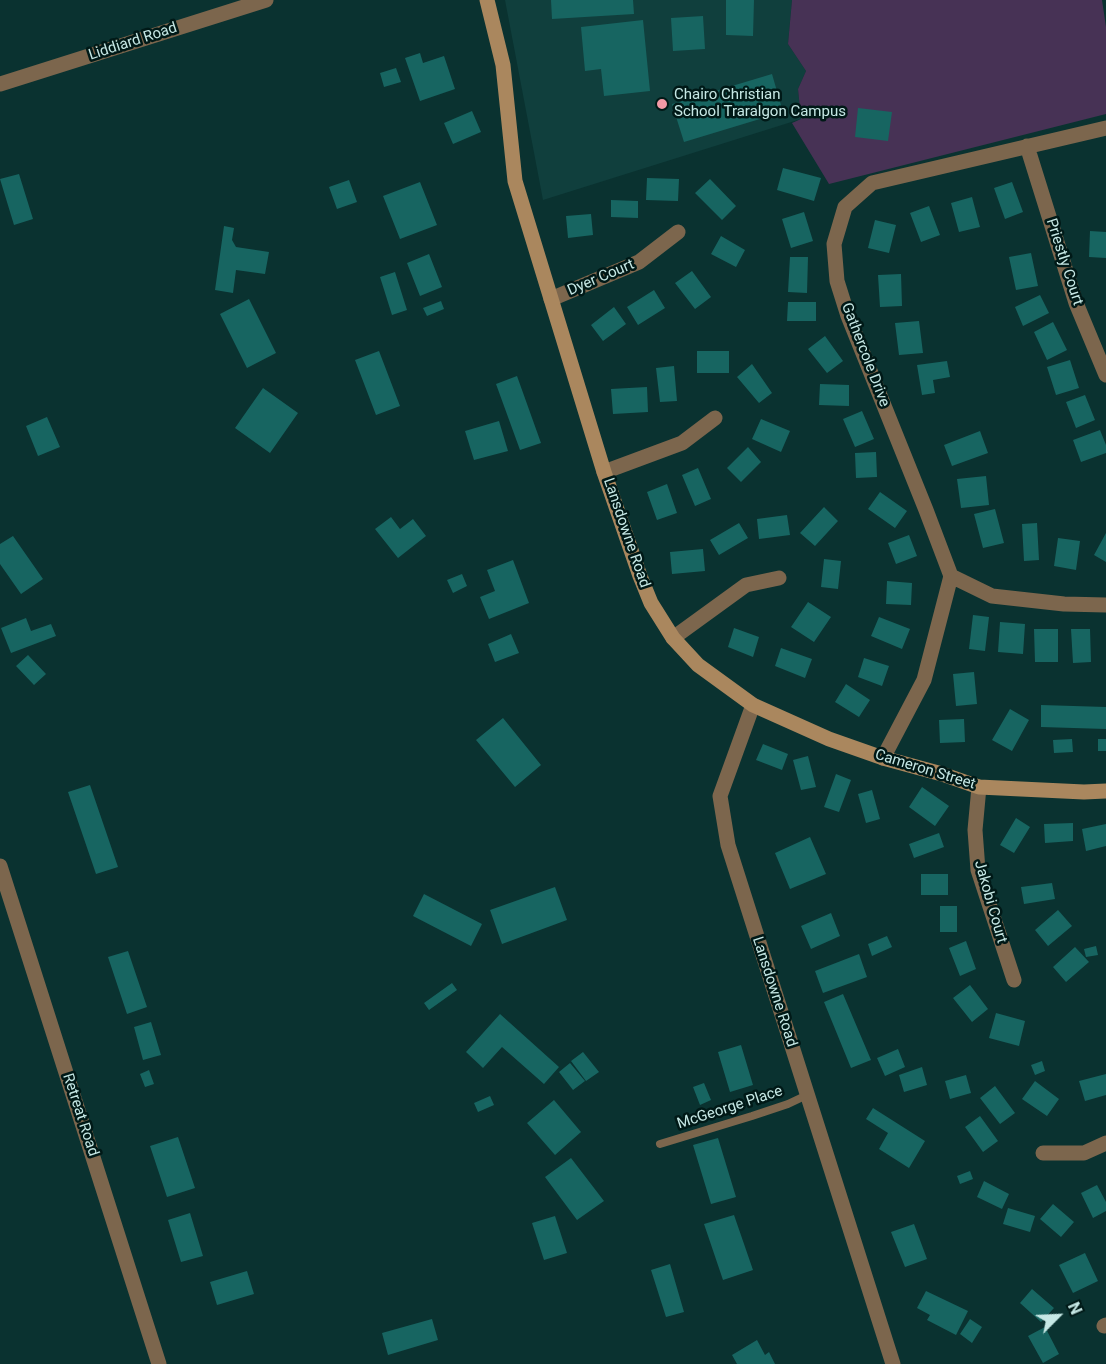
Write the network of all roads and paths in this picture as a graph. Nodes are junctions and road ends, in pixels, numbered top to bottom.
1 (266, 0) edge
2 (487, 0) edge
3 (0, 84) edge
4 (1106, 128) edge
5 (1027, 146) junction
6 (678, 232) dead end
7 (551, 299) junction
8 (1106, 375) edge
9 (715, 418) dead end
10 (604, 472) junction
11 (951, 576) junction
12 (779, 578) dead end
13 (1106, 605) edge
14 (673, 638) junction
15 (753, 705) junction
16 (883, 758) junction
17 (979, 787) junction
18 (1106, 791) edge
19 (0, 866) edge
20 (1014, 980) dead end
21 (807, 1095) junction
22 (1106, 1143) edge
23 (660, 1144) dead end
24 (1043, 1154) dead end
25 (159, 1364) edge
26 (893, 1364) edge

1 - 3 street, Liddiard Road
2 - 7 street, Lansdowne Road
4 - 5 street, Gathercole Drive
5 - 8 street, Priestly Court
5 - 11 street, Gathercole Drive
6 - 7 street, Dyer Court
7 - 10 street, Lansdowne Road
9 - 10 street
10 - 14 street, Lansdowne Road
11 - 13 street
11 - 16 street
12 - 14 street
14 - 15 street, Lansdowne Road
15 - 16 street, Cameron Street
15 - 21 street, Lansdowne Road
16 - 17 street, Cameron Street
17 - 18 street, Cameron Street
17 - 20 street, Jakobi Court
19 - 25 street, Retreat Road
21 - 23 lane, McGeorge Place
21 - 26 street, Lansdowne Road
22 - 24 street

